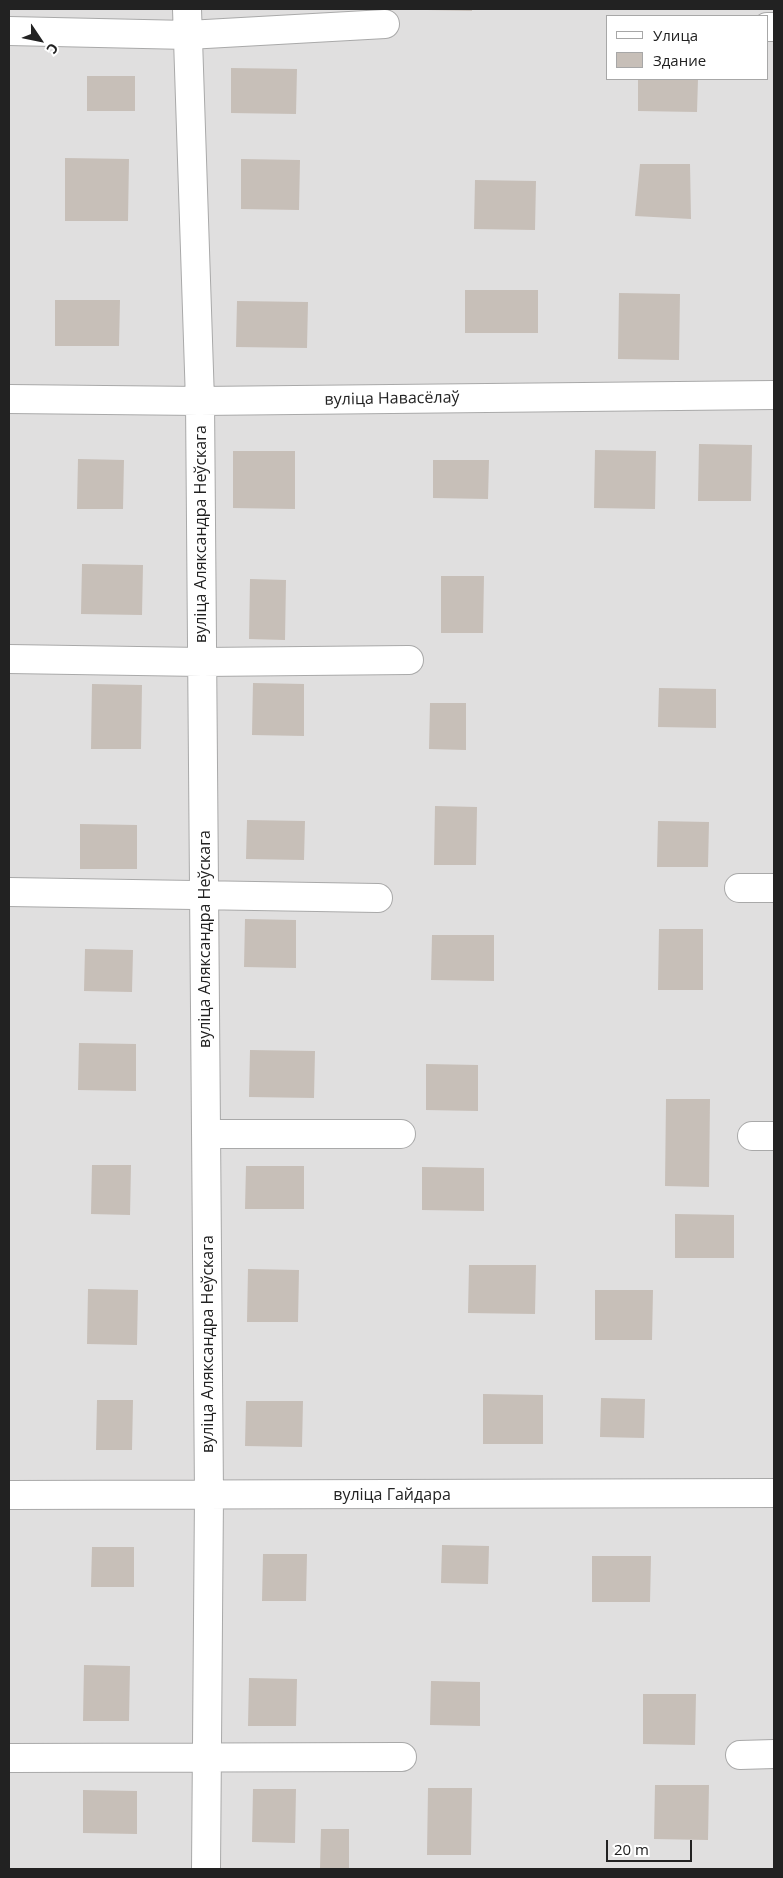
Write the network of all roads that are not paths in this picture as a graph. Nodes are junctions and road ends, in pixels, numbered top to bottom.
1 (187, 22) edge
2 (385, 24) dead end
3 (9, 30) edge
4 (774, 395) edge
5 (9, 399) edge
6 (200, 401) junction
7 (9, 659) edge
8 (409, 660) dead end
9 (202, 662) junction
10 (739, 888) dead end
11 (774, 888) edge
12 (9, 892) edge
13 (204, 896) junction
14 (378, 898) dead end
15 (206, 1134) junction
16 (401, 1134) dead end
17 (774, 1493) edge
18 (9, 1495) edge
19 (209, 1495) junction
20 (774, 1754) edge
21 (740, 1755) dead end
22 (402, 1757) dead end
23 (9, 1758) edge
24 (207, 1758) junction
25 (206, 1869) edge

1 - 2 street
1 - 3 street
1 - 6 street, вуліца Аляксандра Неўскага
4 - 6 street, вуліца Навасёлаў
5 - 6 street, вуліца Навасёлаў
6 - 9 street, вуліца Аляксандра Неўскага
7 - 9 street
8 - 9 street
9 - 13 street, вуліца Аляксандра Неўскага
10 - 11 street
12 - 13 street
13 - 14 street
13 - 15 street, вуліца Аляксандра Неўскага
15 - 16 street
15 - 19 street, вуліца Аляксандра Неўскага
17 - 19 street, вуліца Гайдара
18 - 19 street, вуліца Гайдара
19 - 24 street, вуліца Аляксандра Неўскага
20 - 21 street
22 - 24 street
23 - 24 street
24 - 25 street, вуліца Аляксандра Неўскага

